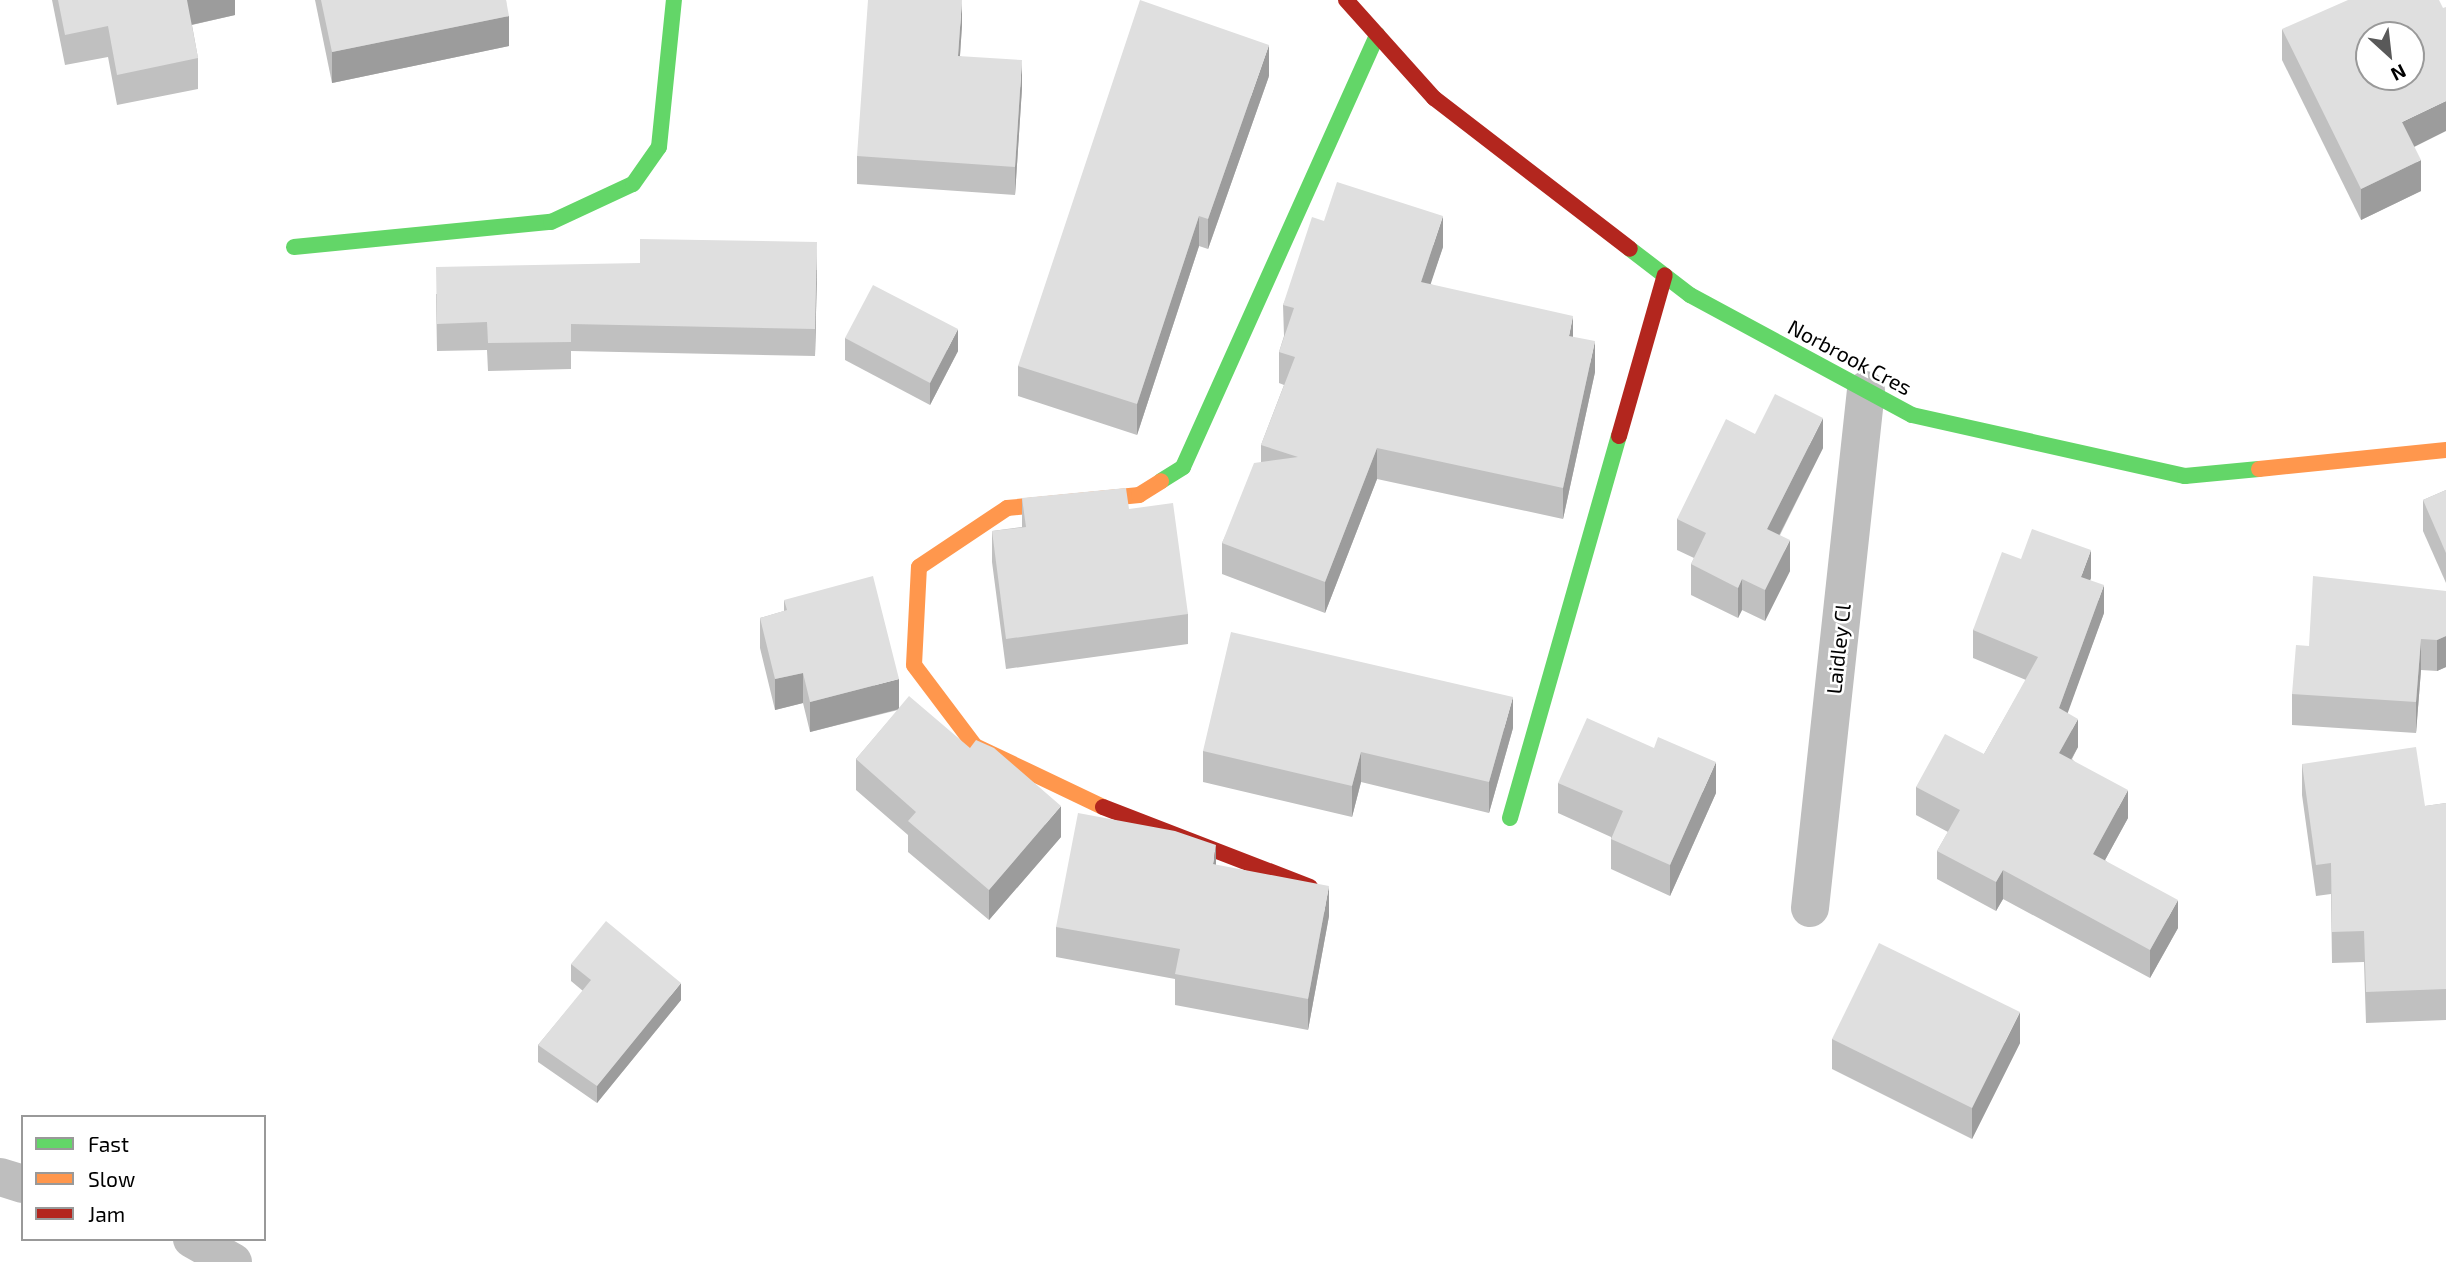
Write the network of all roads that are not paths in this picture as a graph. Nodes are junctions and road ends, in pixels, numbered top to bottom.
1 (674, 0) edge
2 (1346, 0) edge
3 (1377, 35) junction
4 (294, 247) dead end
5 (1665, 275) junction
6 (1867, 390) junction
7 (2446, 450) edge
8 (1510, 818) dead end
9 (1310, 887) edge
10 (1810, 908) dead end
11 (0, 1177) edge
12 (21, 1183) edge
13 (196, 1241) edge
14 (233, 1262) edge

1 - 4 street
2 - 3 street, Norbrook Cres
3 - 5 street, Norbrook Cres
3 - 9 street
5 - 6 street, Norbrook Cres
5 - 8 street
6 - 7 street, Norbrook Cres
6 - 10 street, Laidley Cl
11 - 12 street
13 - 14 street

